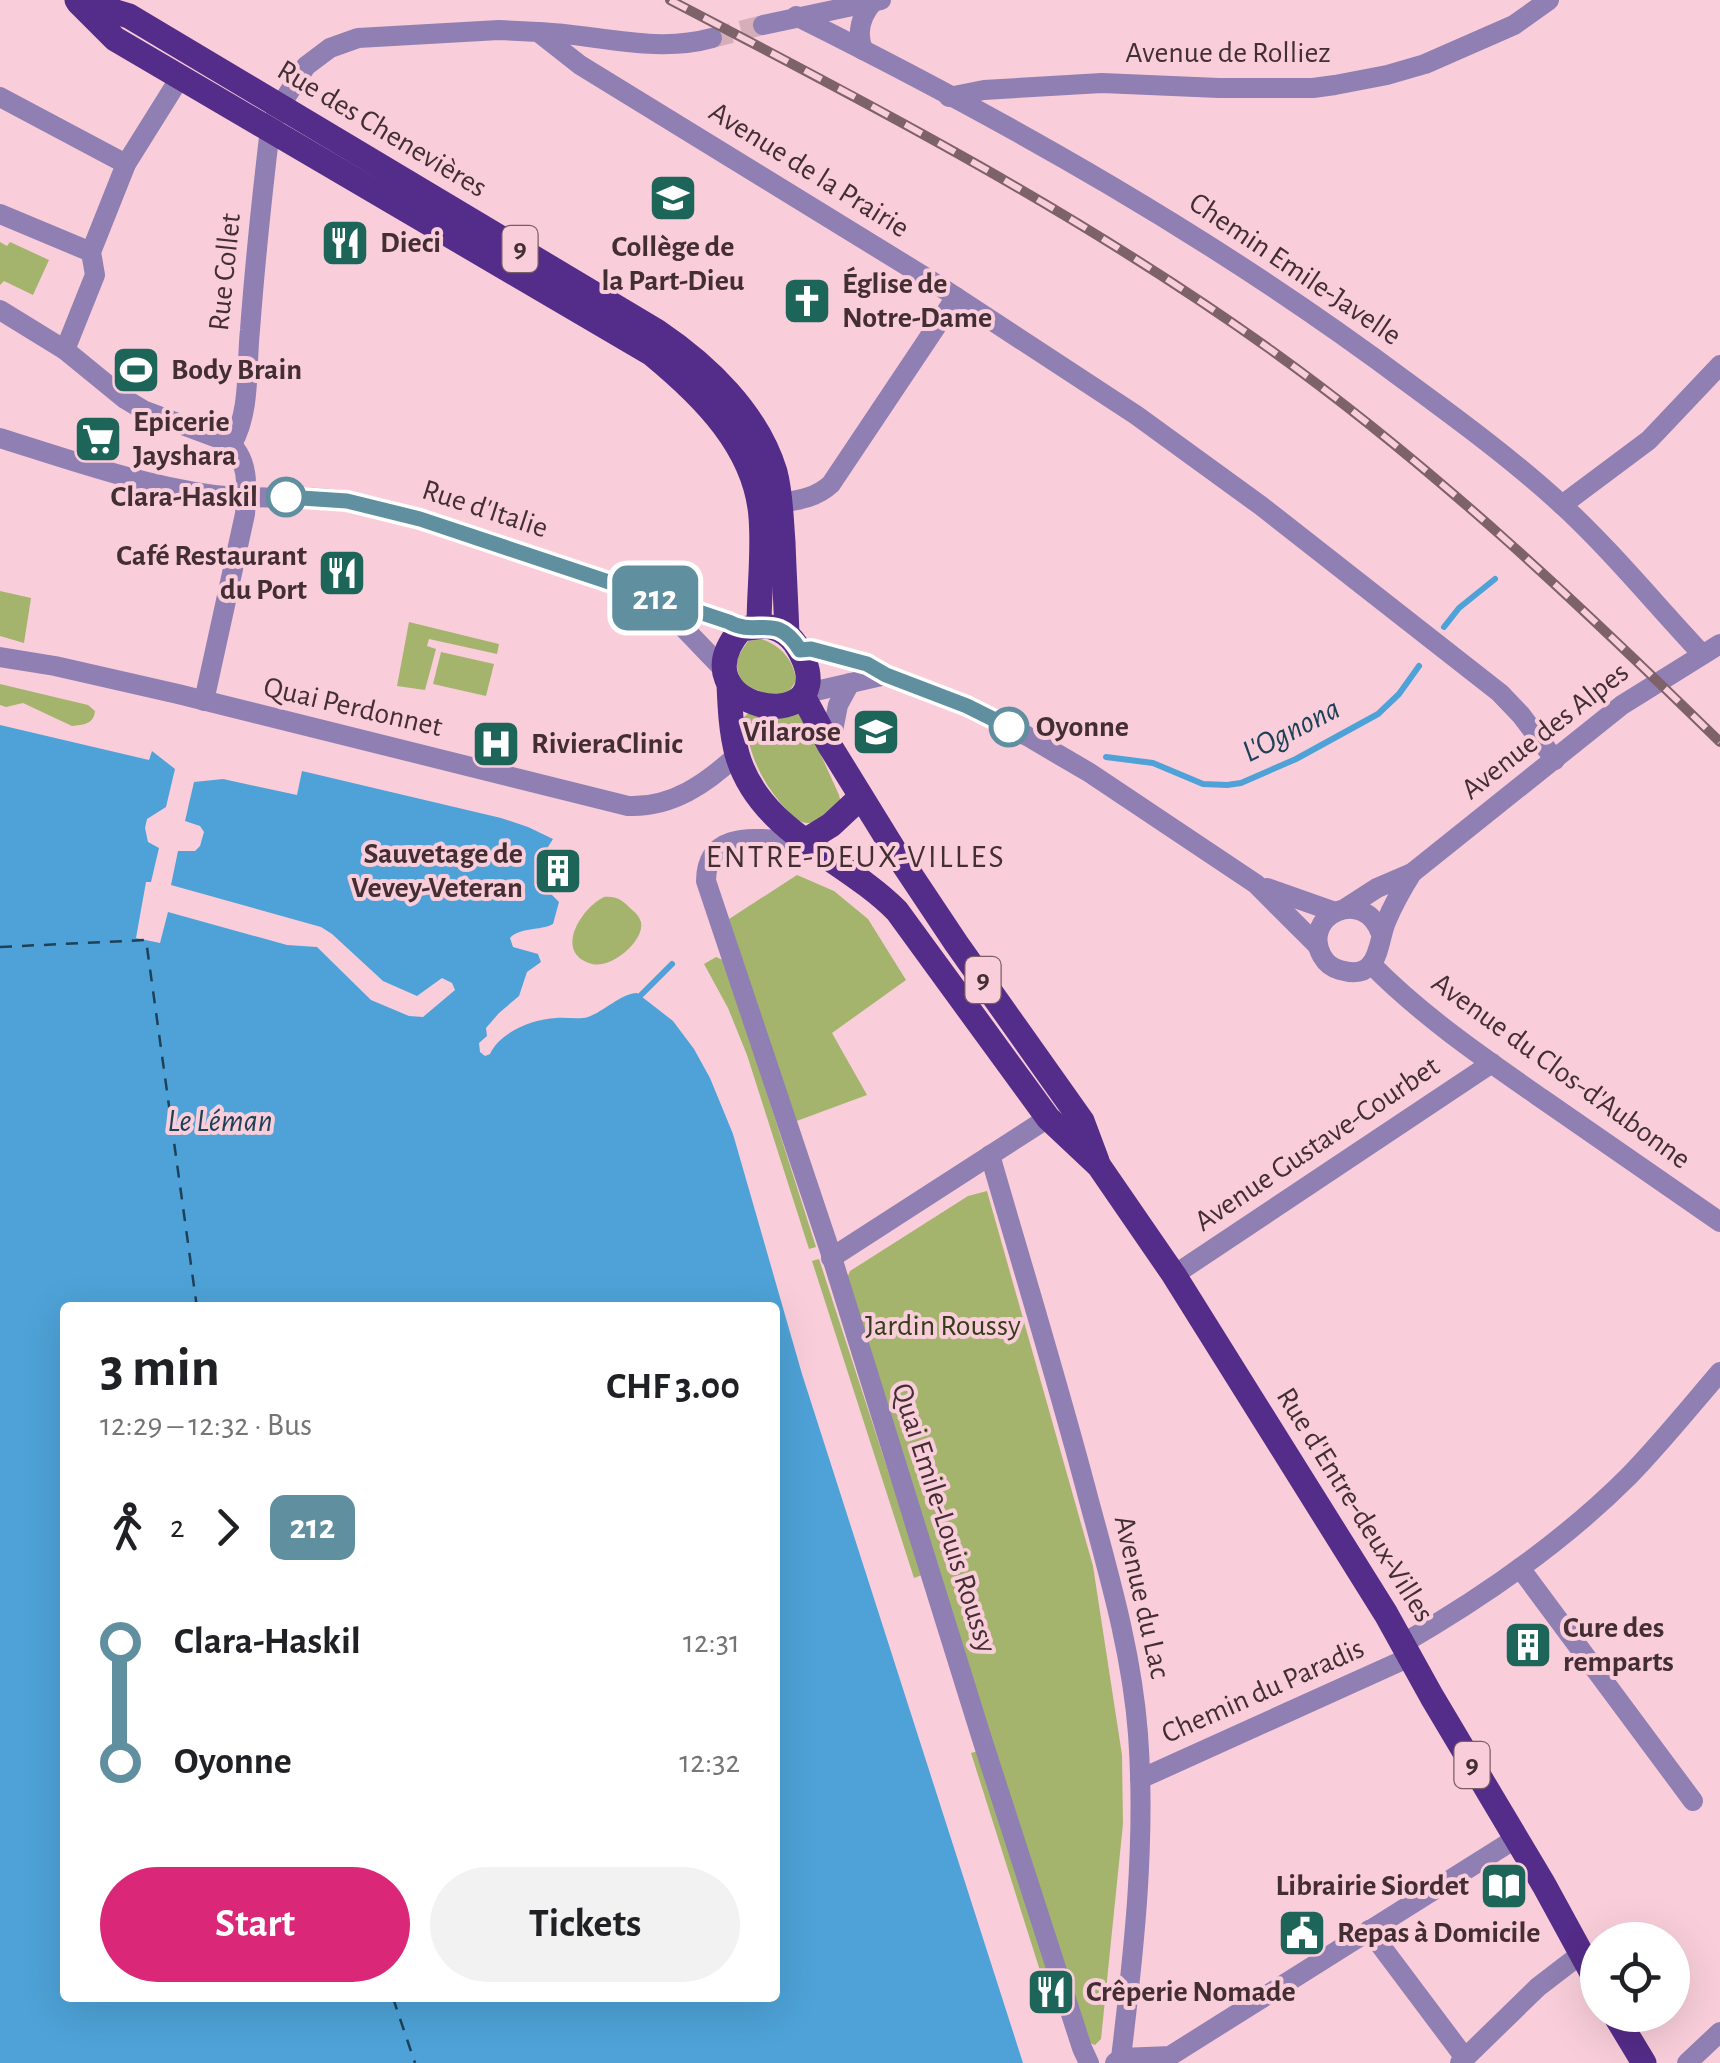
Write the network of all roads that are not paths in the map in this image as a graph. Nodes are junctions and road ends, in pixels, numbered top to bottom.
1 (77, 0) edge
2 (1549, 0) edge
3 (878, 1) edge
4 (796, 16) junction
5 (762, 25) tunnel mouth
6 (538, 32) junction
7 (712, 38) tunnel mouth
8 (863, 50) junction
9 (181, 76) junction
10 (0, 97) edge
11 (949, 97) junction
12 (275, 117) junction
13 (126, 164) junction
14 (0, 214) edge
15 (91, 252) junction
16 (956, 297) junction
17 (0, 310) edge
18 (66, 350) junction
19 (1720, 365) edge
20 (0, 438) edge
21 (232, 444) junction
22 (247, 496) junction
23 (780, 503) junction
24 (1562, 505) junction
25 (654, 597) junction
26 (743, 626) junction
27 (794, 642) junction
28 (1711, 649) edge
29 (0, 657) edge
30 (886, 675) junction
31 (728, 678) junction
32 (850, 683) junction
33 (804, 693) junction
34 (204, 701) junction
35 (830, 746) junction
36 (738, 755) junction
37 (1555, 760) junction
38 (861, 797) junction
39 (804, 841) junction
40 (1412, 874) junction
41 (1256, 884) junction
42 (1340, 910) junction
43 (1381, 934) junction
44 (1318, 944) junction
45 (1371, 964) junction
46 (1492, 1063) junction
47 (1048, 1118) junction
48 (990, 1155) junction
49 (1099, 1166) junction
50 (1720, 1222) edge
51 (831, 1258) junction
52 (1174, 1274) junction
53 (1720, 1372) edge
54 (1520, 1568) junction
55 (1406, 1650) junction
56 (1140, 1778) junction
57 (1693, 1800) dead end
58 (1515, 1839) junction
59 (1369, 1930) junction
60 (1580, 1952) edge
61 (1580, 1955) edge
62 (1625, 2032) edge
63 (1720, 2032) edge
64 (1171, 2060) edge
65 (1118, 2061) edge
66 (1462, 2061) edge
67 (1089, 2063) edge
68 (1644, 2063) edge
69 (1687, 2063) edge

1 - 9 main road, Rue des Chenevières / 9
1 - 12 main road, Rue des Chenevières / 9
2 - 11 street, Avenue de Rolliez
3 - 4 street
3 - 8 street
4 - 5 street
4 - 8 street, Chemin Emile-Javelle
6 - 7 street
6 - 12 street
6 - 16 street, Avenue de la Prairie
8 - 11 street, Chemin Emile-Javelle
9 - 12 main road, Rue des Chenevières / 9
9 - 13 street
10 - 13 street
11 - 24 street, Chemin Emile-Javelle
12 - 21 street, Rue Collet
12 - 23 main road, Rue des Chenevières / 9
12 - 26 main road, Rue des Chenevières / 9
13 - 15 street
14 - 15 street
15 - 18 street
16 - 23 street
16 - 37 street, Avenue de la Prairie
17 - 18 street
18 - 21 street
19 - 24 street
20 - 22 street, Rue d'Italie
21 - 22 street
22 - 25 street, Rue d'Italie
22 - 34 street
23 - 27 main road, Rue des Chenevières / 9
24 - 28 street, Chemin Emile-Javelle
25 - 26 street, Rue d'Italie
25 - 31 street, Rue d'Italie
26 - 27 main road
26 - 31 main road
27 - 30 street
27 - 33 main road
28 - 37 street, Avenue des Alpes
29 - 34 street, Quai Perdonnet
30 - 32 street
30 - 41 street
31 - 33 main road
31 - 36 main road, Rue d'Entre-deux-Villes / 9
32 - 33 street
32 - 35 street
33 - 35 main road, Rue d'Entre-deux-Villes / 9
34 - 36 street, Quai Perdonnet
35 - 38 main road, Rue d'Entre-deux-Villes / 9
36 - 39 main road, Rue d'Entre-deux-Villes / 9
37 - 40 street, Avenue des Alpes
38 - 39 main road
38 - 49 main road, Rue d'Entre-deux-Villes / 9
39 - 47 main road, Rue d'Entre-deux-Villes / 9
39 - 51 street, Quai Emile-Louis Roussy
40 - 42 street, Avenue des Alpes
40 - 43 street, Avenue des Alpes
41 - 42 street
41 - 44 street
42 - 43 street
42 - 44 street
43 - 45 street
44 - 45 street
45 - 46 street, Avenue du Clos-d'Aubonne
46 - 50 street, Avenue du Clos-d'Aubonne
46 - 52 street, Avenue Gustave-Courbet
47 - 48 street
47 - 49 main road, Rue d'Entre-deux-Villes / 9
48 - 51 street
48 - 56 street, Avenue du Lac
49 - 52 main road, Rue d'Entre-deux-Villes / 9
51 - 67 street, Quai Emile-Louis Roussy
52 - 55 main road, Rue d'Entre-deux-Villes / 9
53 - 54 street, Chemin du Paradis
54 - 55 street, Chemin du Paradis
54 - 57 street
55 - 56 street, Chemin du Paradis
55 - 58 main road, Rue d'Entre-deux-Villes / 9
56 - 65 street, Avenue du Lac
58 - 59 street
58 - 60 main road, Rue d'Entre-deux-Villes / 9
59 - 64 street
59 - 66 street
61 - 66 street
62 - 68 main road
63 - 69 street
64 - 65 street

